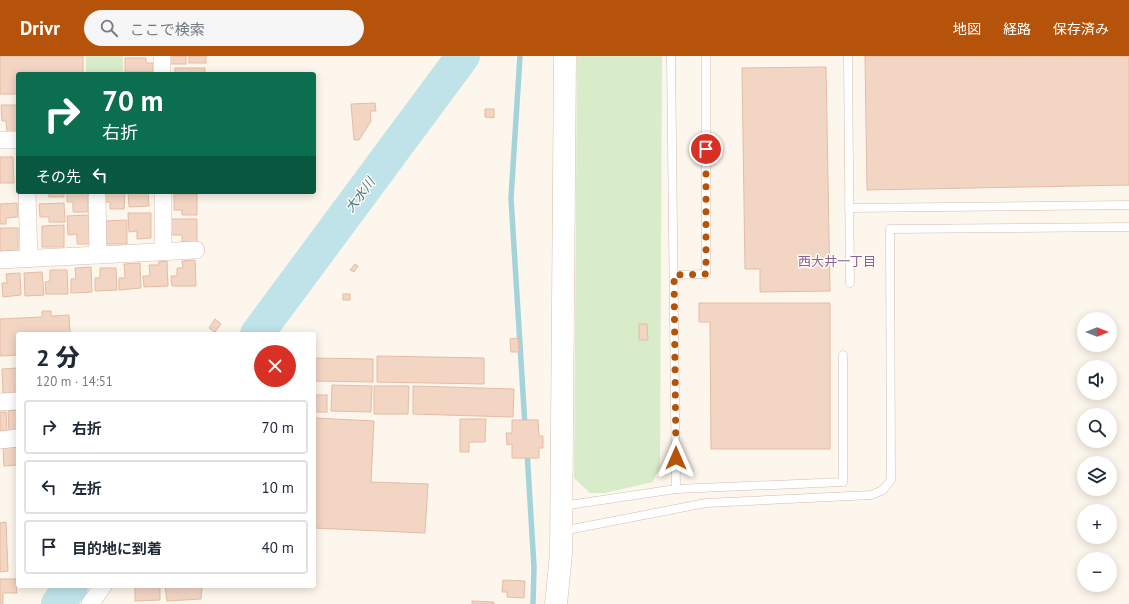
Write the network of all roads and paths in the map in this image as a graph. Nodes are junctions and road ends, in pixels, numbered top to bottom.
1 (162, 56) edge
2 (565, 56) edge
3 (671, 56) edge
4 (706, 56) edge
5 (848, 56) edge
6 (162, 72) edge
7 (0, 140) edge
8 (16, 140) edge
9 (27, 194) edge
10 (163, 194) edge
11 (97, 197) dead end
12 (1129, 205) edge
13 (849, 208) junction
14 (1129, 227) edge
15 (196, 250) dead end
16 (163, 251) junction
17 (98, 255) junction
18 (29, 259) junction
19 (0, 260) edge
20 (674, 275) junction
21 (850, 283) dead end
22 (843, 355) dead end
23 (16, 401) edge
24 (0, 402) edge
25 (16, 438) edge
26 (0, 440) edge
27 (676, 489) junction
28 (562, 506) junction
29 (561, 531) junction
30 (102, 588) edge
31 (90, 604) edge
32 (556, 604) edge

1 - 6 street
2 - 28 street
3 - 20 lane
4 - 20 lane
5 - 13 lane
7 - 8 street
9 - 18 street
10 - 16 street
11 - 17 street
12 - 13 lane
13 - 21 lane
14 - 29 lane
15 - 16 street
16 - 17 street
17 - 18 street
18 - 19 street
20 - 27 lane
22 - 27 lane
23 - 24 street
25 - 26 street
27 - 28 lane
28 - 29 street
29 - 32 street
30 - 31 street

